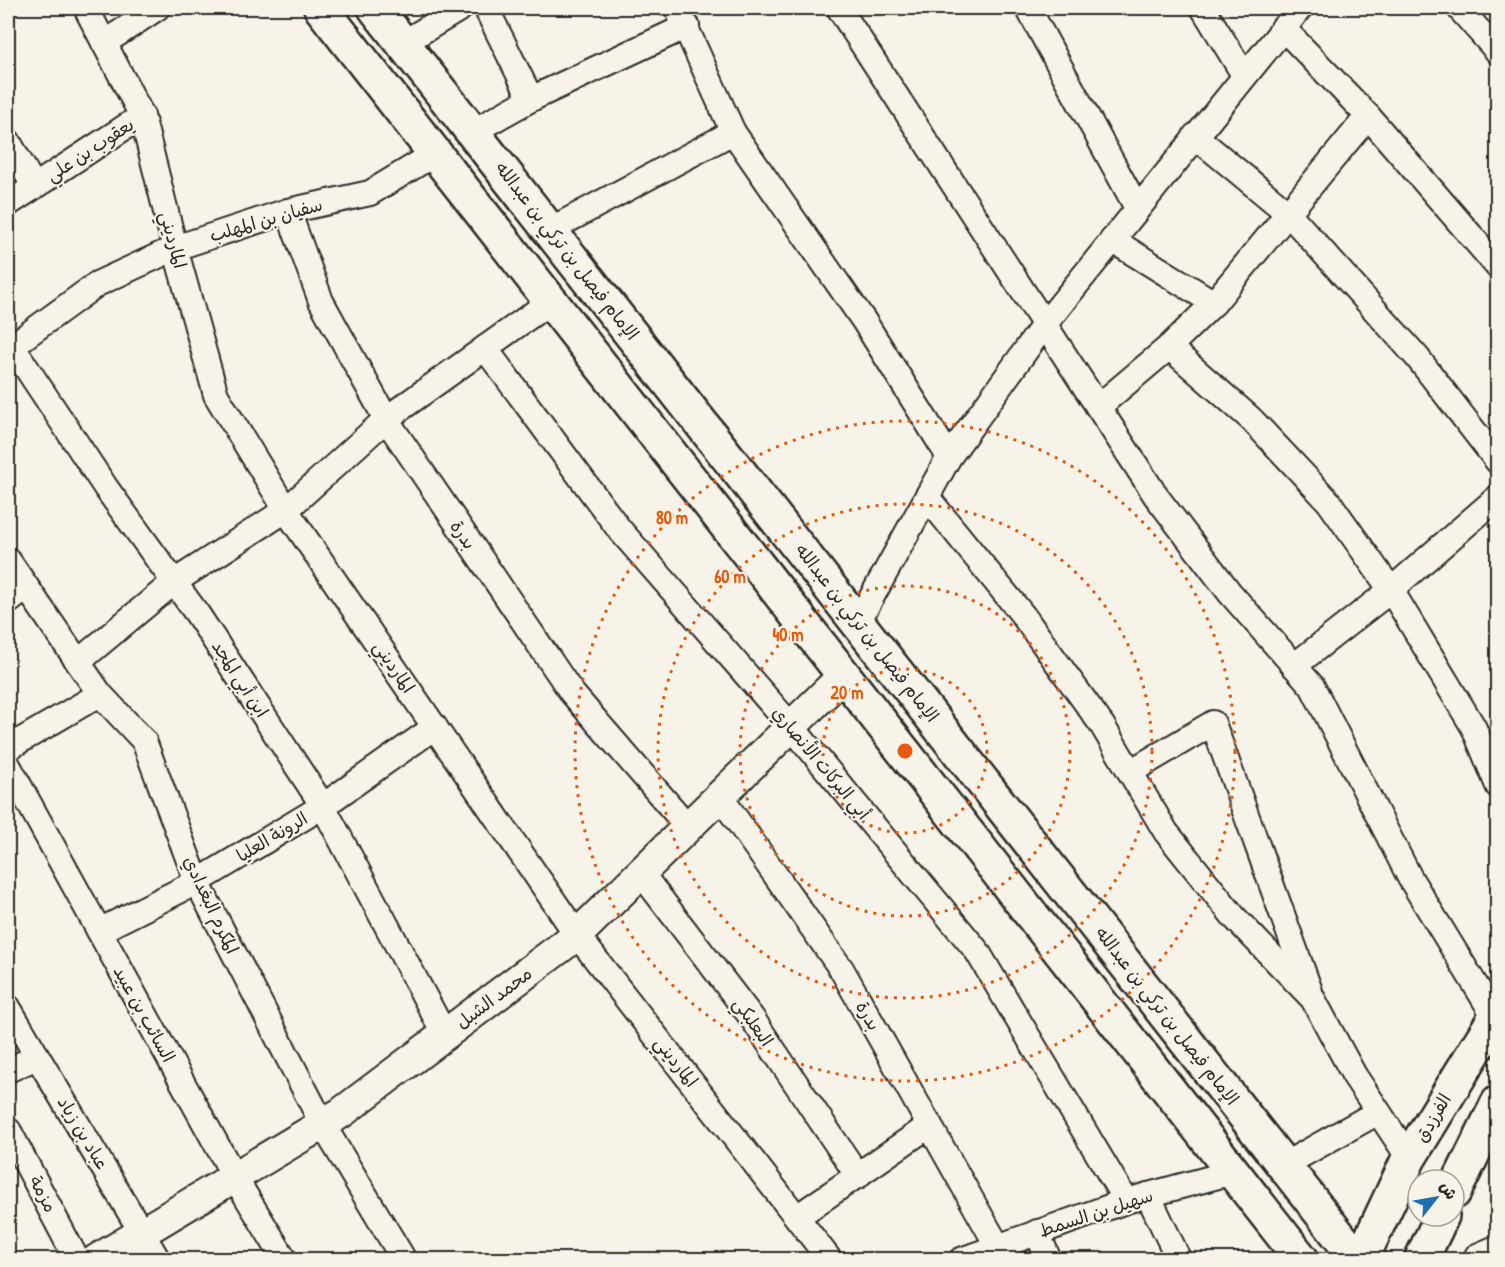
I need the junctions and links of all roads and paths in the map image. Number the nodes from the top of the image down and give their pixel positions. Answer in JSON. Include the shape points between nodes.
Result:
{"nodes":[{"id":1,"x":86,"y":8,"type":"edge"},
{"id":2,"x":157,"y":8,"type":"edge"},
{"id":3,"x":321,"y":8,"type":"edge"},
{"id":4,"x":375,"y":8,"type":"edge"},
{"id":5,"x":461,"y":8,"type":"edge"},
{"id":6,"x":486,"y":8,"type":"edge"},
{"id":7,"x":839,"y":8,"type":"edge"},
{"id":8,"x":1028,"y":8,"type":"edge"},
{"id":9,"x":1203,"y":8,"type":"edge"},
{"id":10,"x":1300,"y":8,"type":"edge"},
{"id":11,"x":1463,"y":9,"type":"edge"},
{"id":12,"x":682,"y":17,"type":"edge"},
{"id":13,"x":1283,"y":28,"type":"junction"},
{"id":14,"x":104,"y":43,"type":"junction"},
{"id":15,"x":403,"y":43,"type":"junction"},
{"id":16,"x":1497,"y":52,"type":"edge"},
{"id":17,"x":1244,"y":75,"type":"junction"},
{"id":18,"x":531,"y":99,"type":"junction"},
{"id":19,"x":142,"y":116,"type":"junction"},
{"id":20,"x":1368,"y":116,"type":"junction"},
{"id":21,"x":472,"y":132,"type":"junction"},
{"id":22,"x":733,"y":132,"type":"junction"},
{"id":23,"x":1195,"y":136,"type":"junction"},
{"id":24,"x":8,"y":141,"type":"edge"},
{"id":25,"x":436,"y":153,"type":"junction"},
{"id":26,"x":34,"y":186,"type":"junction"},
{"id":27,"x":8,"y":204,"type":"edge"},
{"id":28,"x":1137,"y":208,"type":"junction"},
{"id":29,"x":288,"y":211,"type":"junction"},
{"id":30,"x":1288,"y":213,"type":"junction"},
{"id":31,"x":550,"y":230,"type":"junction"},
{"id":32,"x":1112,"y":240,"type":"junction"},
{"id":33,"x":175,"y":248,"type":"junction"},
{"id":34,"x":1497,"y":267,"type":"edge"},
{"id":35,"x":551,"y":301,"type":"junction"},
{"id":36,"x":1214,"y":303,"type":"junction"},
{"id":37,"x":1044,"y":325,"type":"junction"},
{"id":38,"x":9,"y":345,"type":"edge"},
{"id":39,"x":1169,"y":347,"type":"junction"},
{"id":40,"x":485,"y":348,"type":"junction"},
{"id":41,"x":1098,"y":407,"type":"junction"},
{"id":42,"x":386,"y":418,"type":"junction"},
{"id":43,"x":949,"y":457,"type":"junction"},
{"id":44,"x":1497,"y":462,"type":"edge"},
{"id":45,"x":927,"y":497,"type":"junction"},
{"id":46,"x":1497,"y":497,"type":"edge"},
{"id":47,"x":286,"y":510,"type":"junction"},
{"id":48,"x":8,"y":560,"type":"edge"},
{"id":49,"x":174,"y":582,"type":"junction"},
{"id":50,"x":1391,"y":590,"type":"junction"},
{"id":51,"x":17,"y":595,"type":"edge"},
{"id":52,"x":858,"y":622,"type":"junction"},
{"id":53,"x":78,"y":662,"type":"junction"},
{"id":54,"x":1294,"y":666,"type":"junction"},
{"id":55,"x":844,"y":675,"type":"junction"},
{"id":56,"x":100,"y":694,"type":"junction"},
{"id":57,"x":791,"y":726,"type":"junction"},
{"id":58,"x":435,"y":728,"type":"junction"},
{"id":59,"x":8,"y":748,"type":"edge"},
{"id":60,"x":8,"y":765,"type":"edge"},
{"id":61,"x":1131,"y":772,"type":"junction"},
{"id":62,"x":1497,"y":786,"type":"edge"},
{"id":63,"x":720,"y":796,"type":"junction"},
{"id":64,"x":323,"y":806,"type":"junction"},
{"id":65,"x":688,"y":827,"type":"junction"},
{"id":66,"x":641,"y":873,"type":"junction"},
{"id":67,"x":197,"y":882,"type":"junction"},
{"id":68,"x":99,"y":931,"type":"junction"},
{"id":69,"x":577,"y":935,"type":"junction"},
{"id":70,"x":1312,"y":999,"type":"junction"},
{"id":71,"x":8,"y":1007,"type":"edge"},
{"id":72,"x":1496,"y":1015,"type":"edge"},
{"id":73,"x":445,"y":1035,"type":"junction"},
{"id":74,"x":37,"y":1057,"type":"junction"},
{"id":75,"x":8,"y":1070,"type":"edge"},
{"id":76,"x":1497,"y":1103,"type":"edge"},
{"id":77,"x":1378,"y":1112,"type":"junction"},
{"id":78,"x":323,"y":1125,"type":"junction"},
{"id":79,"x":930,"y":1125,"type":"junction"},
{"id":80,"x":8,"y":1131,"type":"edge"},
{"id":81,"x":1409,"y":1158,"type":"junction"},
{"id":82,"x":1284,"y":1165,"type":"junction"},
{"id":83,"x":1466,"y":1168,"type":"edge"},
{"id":84,"x":1233,"y":1172,"type":"junction"},
{"id":85,"x":858,"y":1176,"type":"junction"},
{"id":86,"x":235,"y":1178,"type":"junction"},
{"id":87,"x":1137,"y":1198,"type":"junction"},
{"id":88,"x":797,"y":1217,"type":"junction"},
{"id":89,"x":1436,"y":1228,"type":"edge"},
{"id":90,"x":1037,"y":1232,"type":"junction"},
{"id":91,"x":143,"y":1233,"type":"junction"},
{"id":92,"x":998,"y":1246,"type":"junction"},
{"id":93,"x":1497,"y":1247,"type":"edge"},
{"id":94,"x":77,"y":1260,"type":"edge"},
{"id":95,"x":96,"y":1260,"type":"edge"},
{"id":96,"x":158,"y":1260,"type":"edge"},
{"id":97,"x":285,"y":1260,"type":"edge"},
{"id":98,"x":404,"y":1260,"type":"edge"},
{"id":99,"x":830,"y":1260,"type":"edge"},
{"id":100,"x":961,"y":1260,"type":"edge"},
{"id":101,"x":1049,"y":1260,"type":"edge"},
{"id":102,"x":1179,"y":1260,"type":"edge"},
{"id":103,"x":1302,"y":1260,"type":"edge"},
{"id":104,"x":1359,"y":1260,"type":"edge"},
{"id":105,"x":1421,"y":1260,"type":"edge"},
{"id":106,"x":1479,"y":1260,"type":"edge"}],
"edges":[{"from":1,"to":14,"type":"street","name":"المارديني"},
{"from":2,"to":14,"type":"street"},
{"from":3,"to":25,"type":"main road"},
{"from":4,"to":15,"type":"main road","name":"الإمام فيصل بن تركي بن عبدالله"},
{"from":5,"to":15,"type":"street"},
{"from":6,"to":18,"type":"street"},
{"from":7,"to":37,"type":"street"},
{"from":8,"to":28,"type":"street"},
{"from":9,"to":17,"type":"street"},
{"from":10,"to":13,"type":"street"},
{"from":11,"to":16,"type":"street"},
{"from":12,"to":18,"type":"street"},
{"from":12,"to":22,"type":"street"},
{"from":13,"to":17,"type":"street"},
{"from":13,"to":20,"type":"street"},
{"from":14,"to":19,"type":"street","name":"المارديني"},
{"from":15,"to":21,"type":"main road","name":"الإمام فيصل بن تركي بن عبدالله"},
{"from":17,"to":23,"type":"street"},
{"from":18,"to":21,"type":"street"},
{"from":19,"to":26,"type":"street","name":"يعقوب بن علي"},
{"from":19,"to":33,"type":"street","name":"المارديني"},
{"from":20,"to":30,"type":"street"},
{"from":20,"to":34,"type":"street"},
{"from":21,"to":31,"type":"main road","name":"الإمام فيصل بن تركي بن عبدالله"},
{"from":22,"to":31,"type":"street"},
{"from":22,"to":43,"type":"street","via":[[864,321]]},
{"from":23,"to":28,"type":"street"},
{"from":23,"to":30,"type":"street"},
{"from":24,"to":26,"type":"street"},
{"from":25,"to":29,"type":"street","name":"سفيان بن المهلب","via":[[370,193]]},
{"from":25,"to":35,"type":"main road"},
{"from":26,"to":27,"type":"street","name":"يعقوب بن علي"},
{"from":28,"to":32,"type":"street"},
{"from":29,"to":33,"type":"street","name":"سفيان بن المهلب"},
{"from":29,"to":42,"type":"street","name":"بدرة","via":[[321,301]]},
{"from":30,"to":36,"type":"street"},
{"from":30,"to":44,"type":"street","via":[[1417,357]]},
{"from":31,"to":52,"type":"main road","name":"الإمام فيصل بن تركي بن عبدالله"},
{"from":32,"to":36,"type":"street"},
{"from":32,"to":37,"type":"street"},
{"from":33,"to":38,"type":"street","name":"سفيان بن المهلب","via":[[98,284]]},
{"from":33,"to":47,"type":"street","name":"المارديني","via":[[216,395]]},
{"from":35,"to":40,"type":"street"},
{"from":35,"to":55,"type":"main road"},
{"from":36,"to":39,"type":"street"},
{"from":37,"to":41,"type":"street"},
{"from":37,"to":43,"type":"street"},
{"from":38,"to":49,"type":"street","name":"ابن أبي المجد"},
{"from":39,"to":41,"type":"street"},
{"from":39,"to":50,"type":"street","via":[[1251,419],[1329,502]]},
{"from":40,"to":42,"type":"street"},
{"from":40,"to":57,"type":"street","name":"أبي البركات الأنصاري","via":[[619,529]]},
{"from":41,"to":54,"type":"street","via":[[1156,496],[1230,593]]},
{"from":42,"to":47,"type":"street"},
{"from":42,"to":65,"type":"street","name":"بدرة","via":[[572,693]]},
{"from":43,"to":45,"type":"street"},
{"from":45,"to":52,"type":"street"},
{"from":45,"to":61,"type":"street","via":[[1022,614]]},
{"from":46,"to":50,"type":"street"},
{"from":47,"to":49,"type":"street"},
{"from":47,"to":58,"type":"street","name":"المارديني"},
{"from":48,"to":51,"type":"street","name":"المكرم البغدادي"},
{"from":49,"to":53,"type":"street"},
{"from":49,"to":64,"type":"street","name":"ابن أبي المجد"},
{"from":50,"to":54,"type":"street"},
{"from":50,"to":62,"type":"street","via":[[1474,728]]},
{"from":51,"to":53,"type":"street","name":"المكرم البغدادي"},
{"from":52,"to":82,"type":"main road","name":"الإمام فيصل بن تركي بن عبدالله"},
{"from":53,"to":56,"type":"street","name":"المكرم البغدادي"},
{"from":54,"to":72,"type":"street","via":[[1312,686],[1410,878]]},
{"from":55,"to":57,"type":"street","name":"محمد الشبل"},
{"from":55,"to":84,"type":"main road"},
{"from":56,"to":59,"type":"street"},
{"from":56,"to":67,"type":"street","name":"المكرم البغدادي","via":[[144,741]]},
{"from":57,"to":63,"type":"street","name":"محمد الشبل"},
{"from":57,"to":87,"type":"street","name":"أبي البركات الأنصاري","via":[[977,951]]},
{"from":58,"to":64,"type":"street","name":"الرونة العليا"},
{"from":58,"to":69,"type":"street","name":"المارديني"},
{"from":60,"to":68,"type":"street","name":"السائب بن عبيد"},
{"from":61,"to":70,"type":"street","via":[[1166,832],[1234,917]]},
{"from":61,"to":70,"type":"street","via":[[1213,723]]},
{"from":63,"to":65,"type":"street","name":"محمد الشبل"},
{"from":63,"to":79,"type":"street","name":"بدرة","via":[[842,970]]},
{"from":64,"to":67,"type":"street","name":"الرونة العليا"},
{"from":64,"to":73,"type":"street","name":"ابن أبي المجد"},
{"from":65,"to":66,"type":"street","name":"محمد الشبل"},
{"from":66,"to":69,"type":"street","name":"محمد الشبل"},
{"from":66,"to":85,"type":"street","name":"البعلبكي","via":[[752,1018]]},
{"from":67,"to":68,"type":"street","name":"الرونة العليا"},
{"from":67,"to":78,"type":"street","name":"المكرم البغدادي"},
{"from":68,"to":86,"type":"street","name":"السائب بن عبيد"},
{"from":69,"to":73,"type":"street","name":"محمد الشبل"},
{"from":69,"to":88,"type":"street","name":"المارديني"},
{"from":70,"to":77,"type":"street"},
{"from":71,"to":74,"type":"street","name":"عباد بن زياد"},
{"from":72,"to":81,"type":"main road","name":"الفرزدق"},
{"from":73,"to":78,"type":"street","name":"محمد الشبل"},
{"from":74,"to":75,"type":"street"},
{"from":74,"to":91,"type":"street","name":"عباد بن زياد"},
{"from":76,"to":83,"type":"main road"},
{"from":77,"to":81,"type":"street"},
{"from":77,"to":82,"type":"street"},
{"from":78,"to":86,"type":"street","name":"محمد الشبل"},
{"from":78,"to":98,"type":"street","name":"المكرم البغدادي"},
{"from":79,"to":85,"type":"street"},
{"from":79,"to":92,"type":"street","name":"بدرة"},
{"from":80,"to":94,"type":"street","name":"مزمة"},
{"from":81,"to":104,"type":"main road","name":"الفرزدق"},
{"from":82,"to":104,"type":"main road","name":"الإمام فيصل بن تركي بن عبدالله"},
{"from":84,"to":87,"type":"street","name":"سهيل بن السمط"},
{"from":84,"to":103,"type":"main road"},
{"from":85,"to":88,"type":"street"},
{"from":86,"to":91,"type":"street","name":"محمد الشبل"},
{"from":86,"to":97,"type":"street","name":"السائب بن عبيد"},
{"from":87,"to":90,"type":"street","name":"سهيل بن السمط"},
{"from":87,"to":102,"type":"street","name":"أبي البركات الأنصاري"},
{"from":88,"to":99,"type":"street","name":"المارديني"},
{"from":89,"to":105,"type":"main road"},
{"from":90,"to":92,"type":"street","name":"سهيل بن السمط"},
{"from":90,"to":101,"type":"street"},
{"from":91,"to":95,"type":"street","name":"محمد الشبل"},
{"from":91,"to":96,"type":"street","name":"عباد بن زياد"},
{"from":92,"to":100,"type":"street","name":"سهيل بن السمط"},
{"from":93,"to":106,"type":"street","via":[[1477,1256]]}]}
